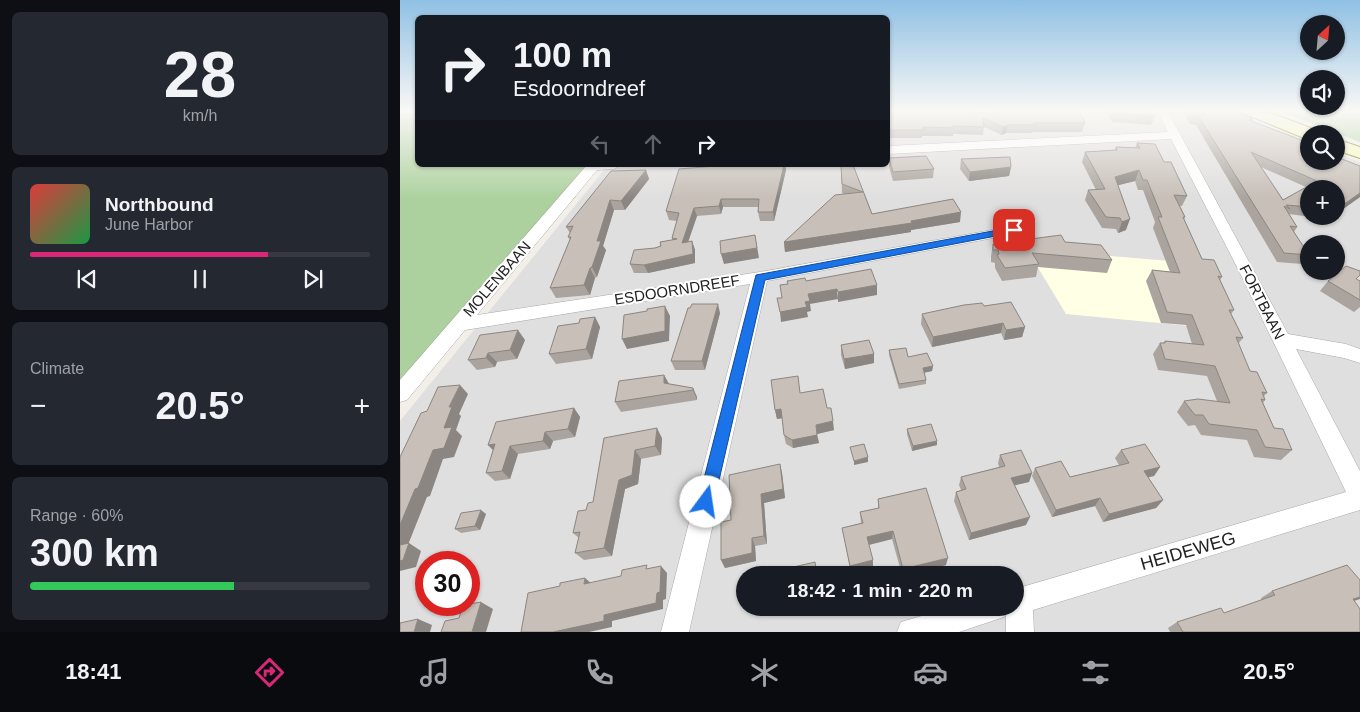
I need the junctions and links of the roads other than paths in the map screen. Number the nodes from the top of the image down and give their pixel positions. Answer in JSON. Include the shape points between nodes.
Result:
{"nodes":[{"id":1,"x":1089,"y":139,"type":"edge"},
{"id":2,"x":1177,"y":139,"type":"edge"},
{"id":3,"x":1345,"y":147,"type":"edge"},
{"id":4,"x":890,"y":150,"type":"edge"},
{"id":5,"x":1360,"y":153,"type":"edge"},
{"id":6,"x":593,"y":167,"type":"edge"},
{"id":7,"x":1014,"y":230,"type":"dead end"},
{"id":8,"x":760,"y":277,"type":"junction"},
{"id":9,"x":458,"y":324,"type":"junction"},
{"id":10,"x":1282,"y":340,"type":"junction"},
{"id":11,"x":1360,"y":356,"type":"edge"},
{"id":12,"x":400,"y":394,"type":"edge"},
{"id":13,"x":1360,"y":495,"type":"edge"},
{"id":14,"x":1360,"y":500,"type":"edge"},
{"id":15,"x":1024,"y":599,"type":"edge"},
{"id":16,"x":965,"y":616,"type":"edge"},
{"id":17,"x":1014,"y":616,"type":"edge"},
{"id":18,"x":675,"y":632,"type":"edge"},
{"id":19,"x":911,"y":632,"type":"edge"},
{"id":20,"x":1020,"y":632,"type":"edge"}],
"edges":[{"from":1,"to":4,"type":"street"},
{"from":2,"to":10,"type":"street","name":"FORTBAAN"},
{"from":3,"to":5,"type":"main road"},
{"from":6,"to":9,"type":"street","name":"MOLENBAAN"},
{"from":7,"to":8,"type":"street","name":"ESDOORNDREEF"},
{"from":8,"to":9,"type":"street","name":"ESDOORNDREEF"},
{"from":8,"to":18,"type":"street"},
{"from":9,"to":12,"type":"street","name":"MOLENBAAN"},
{"from":10,"to":11,"type":"street"},
{"from":10,"to":13,"type":"street","name":"FORTBAAN"},
{"from":14,"to":15,"type":"street","name":"HEIDEWEG"},
{"from":16,"to":19,"type":"street","name":"HEIDEWEG"},
{"from":17,"to":20,"type":"street"}]}
